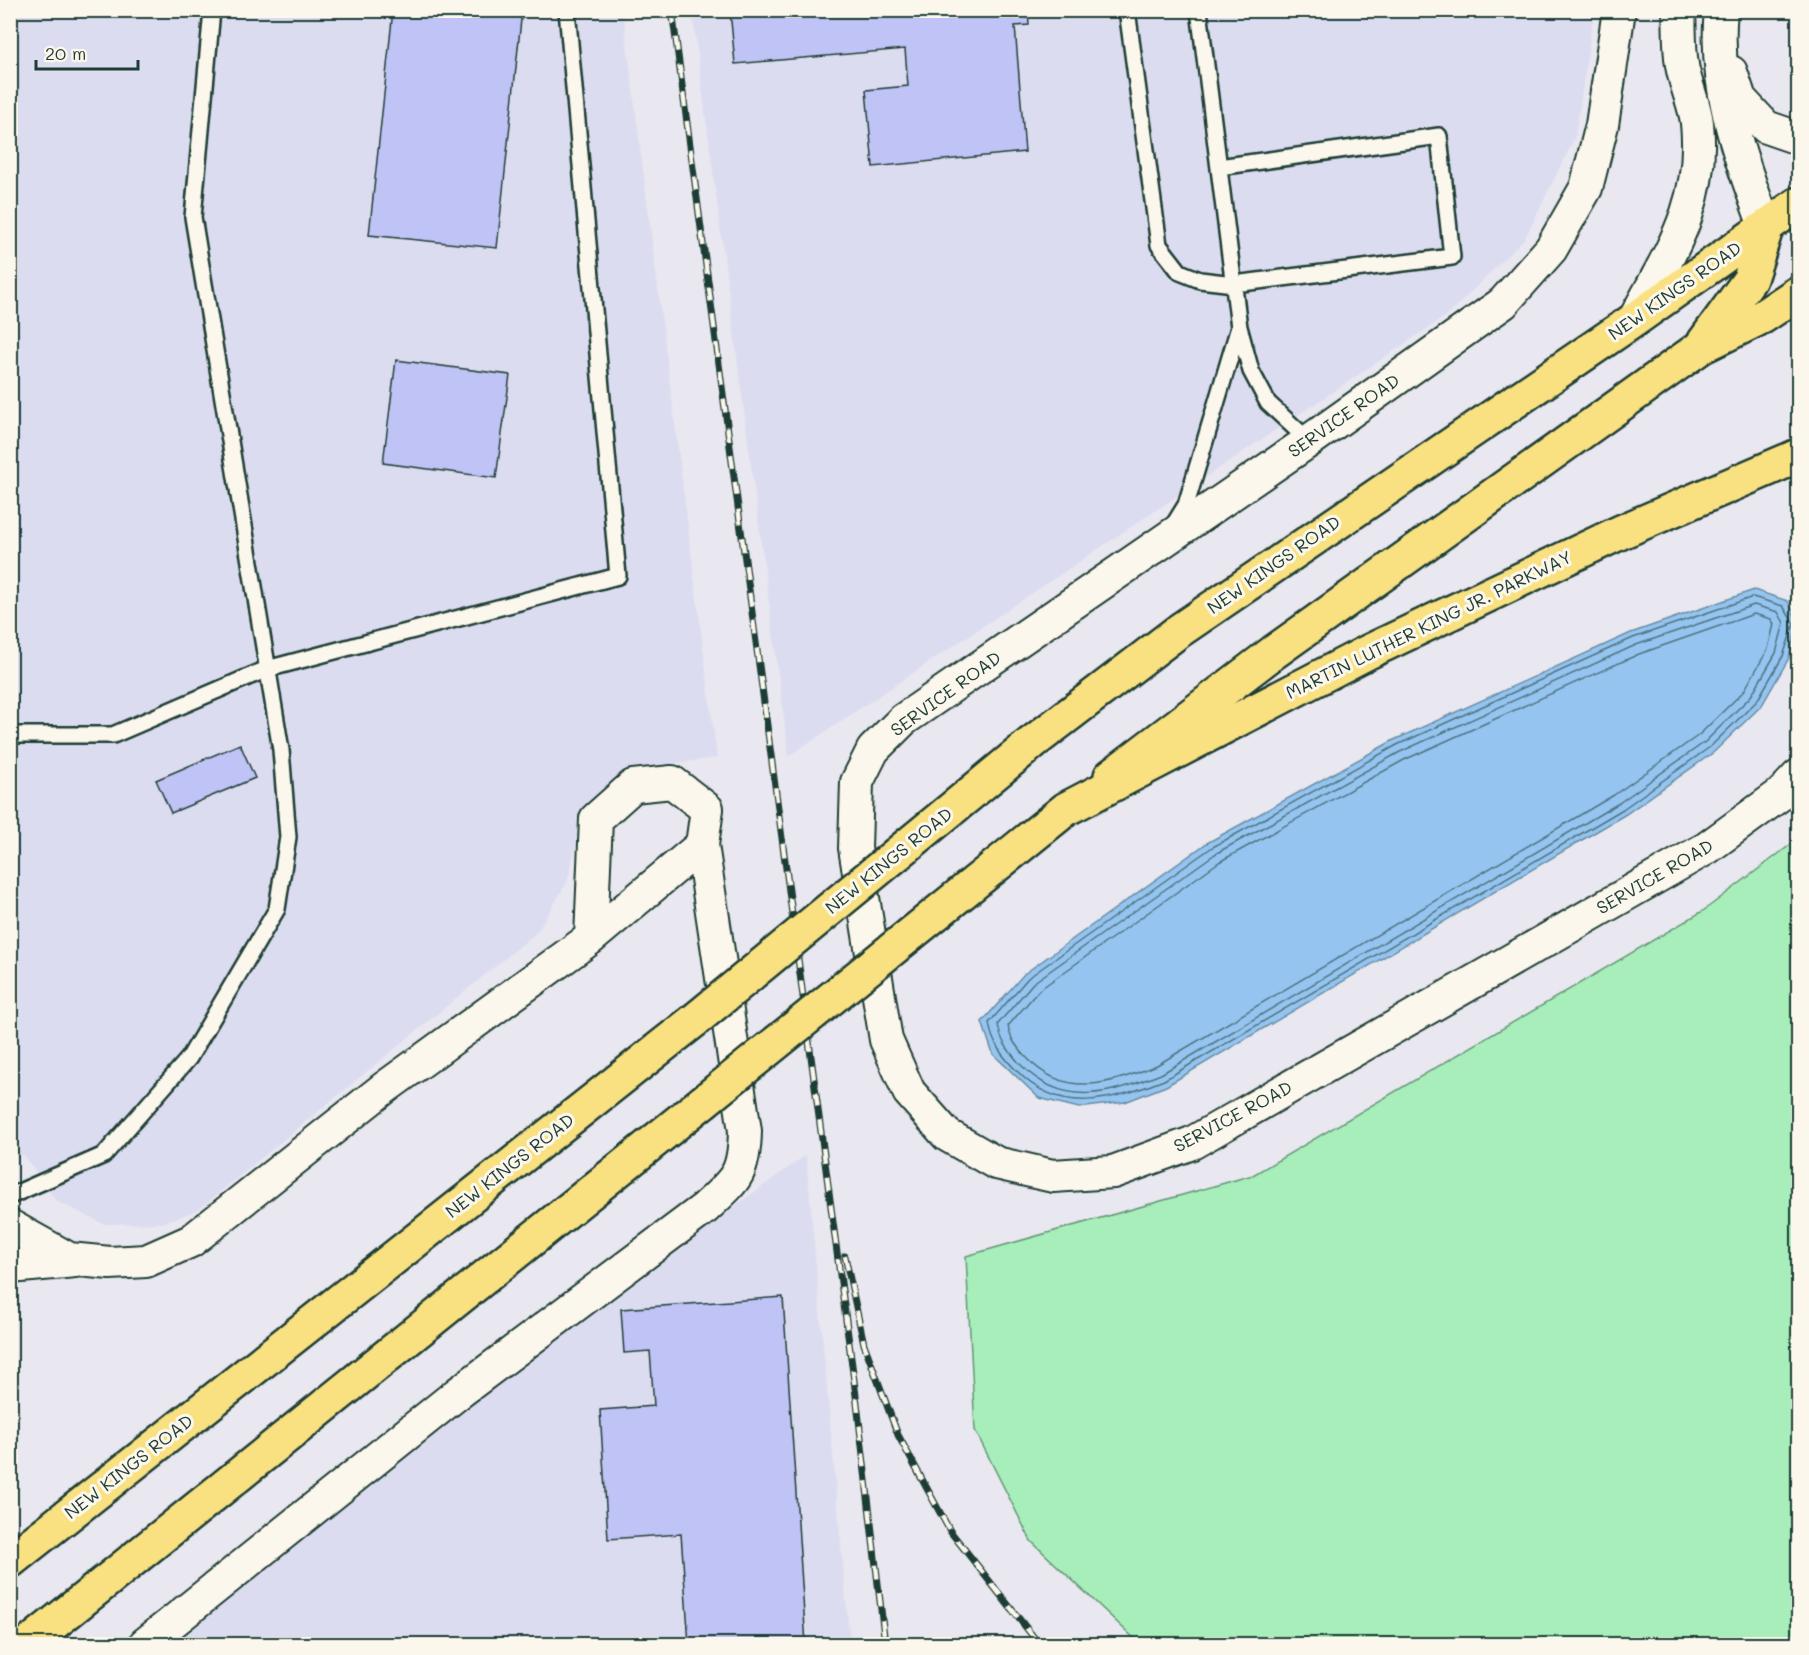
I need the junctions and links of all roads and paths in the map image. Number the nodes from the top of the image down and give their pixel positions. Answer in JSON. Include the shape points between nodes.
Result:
{"nodes":[{"id":1,"x":212,"y":10,"type":"edge"},
{"id":2,"x":567,"y":10,"type":"edge"},
{"id":3,"x":1127,"y":10,"type":"edge"},
{"id":4,"x":1199,"y":10,"type":"edge"},
{"id":5,"x":1619,"y":10,"type":"edge"},
{"id":6,"x":1679,"y":10,"type":"edge"},
{"id":7,"x":1720,"y":24,"type":"edge"},
{"id":8,"x":1798,"y":138,"type":"edge"},
{"id":9,"x":1219,"y":167,"type":"junction"},
{"id":10,"x":1798,"y":204,"type":"edge"},
{"id":11,"x":1766,"y":229,"type":"junction"},
{"id":12,"x":1234,"y":284,"type":"junction"},
{"id":13,"x":1798,"y":293,"type":"edge"},
{"id":14,"x":1634,"y":320,"type":"junction"},
{"id":15,"x":1239,"y":327,"type":"junction"},
{"id":16,"x":1701,"y":346,"type":"junction"},
{"id":17,"x":1309,"y":441,"type":"junction"},
{"id":18,"x":1798,"y":456,"type":"edge"},
{"id":19,"x":1165,"y":540,"type":"junction"},
{"id":20,"x":267,"y":669,"type":"junction"},
{"id":21,"x":10,"y":735,"type":"edge"},
{"id":22,"x":1798,"y":776,"type":"edge"},
{"id":23,"x":1066,"y":809,"type":"junction"},
{"id":24,"x":702,"y":845,"type":"junction"},
{"id":25,"x":591,"y":939,"type":"junction"},
{"id":26,"x":10,"y":1196,"type":"edge"},
{"id":27,"x":10,"y":1226,"type":"edge"},
{"id":28,"x":79,"y":1260,"type":"junction"},
{"id":29,"x":10,"y":1268,"type":"edge"},
{"id":30,"x":10,"y":1561,"type":"edge"},
{"id":31,"x":28,"y":1644,"type":"edge"},
{"id":32,"x":145,"y":1644,"type":"edge"}],
"edges":[{"from":1,"to":20,"type":"lane","via":[[193,217]]},
{"from":2,"to":20,"type":"lane","via":[[618,576]]},
{"from":3,"to":12,"type":"lane","via":[[1159,245],[1180,272],[1200,280]]},
{"from":4,"to":9,"type":"lane"},
{"from":5,"to":17,"type":"street","name":"SERVICE ROAD","via":[[1602,125],[1586,188],[1551,249],[1503,303]]},
{"from":6,"to":14,"type":"street","via":[[1682,64],[1696,122],[1698,165],[1692,202],[1680,233]]},
{"from":7,"to":8,"type":"street","via":[[1740,99],[1766,128]]},
{"from":7,"to":11,"type":"street","via":[[1721,83],[1733,136]]},
{"from":9,"to":12,"type":"lane"},
{"from":9,"to":12,"type":"lane","via":[[1439,136],[1452,257]]},
{"from":10,"to":11,"type":"main road","name":"NEW KINGS ROAD"},
{"from":11,"to":14,"type":"main road","name":"NEW KINGS ROAD"},
{"from":11,"to":16,"type":"main road","via":[[1750,279]]},
{"from":12,"to":15,"type":"lane"},
{"from":13,"to":16,"type":"main road","via":[[1762,317]]},
{"from":14,"to":30,"type":"main road","name":"NEW KINGS ROAD","bridge":true,"via":[[1180,630],[1033,742],[695,1020]]},
{"from":15,"to":17,"type":"lane","via":[[1251,371],[1268,403]]},
{"from":15,"to":19,"type":"lane","via":[[1186,505]]},
{"from":16,"to":23,"type":"main road","via":[[1274,652]]},
{"from":17,"to":19,"type":"street","name":"SERVICE ROAD"},
{"from":18,"to":23,"type":"main road","name":"MARTIN LUTHER KING JR. PARKWAY","via":[[1621,532],[1379,647]]},
{"from":19,"to":22,"type":"street","name":"SERVICE ROAD","via":[[903,720],[873,750],[857,782],[855,849],[886,1040],[909,1092],[947,1135],[996,1163],[1053,1176],[1113,1172],[1192,1143],[1707,848],[1781,794]]},
{"from":20,"to":21,"type":"lane","via":[[113,735]]},
{"from":20,"to":26,"type":"lane","via":[[281,750],[288,837],[277,909],[189,1058],[104,1155]]},
{"from":23,"to":31,"type":"main road","bridge":true},
{"from":24,"to":25,"type":"street"},
{"from":24,"to":25,"type":"street","via":[[707,809],[672,782],[633,786],[596,819]]},
{"from":24,"to":32,"type":"street","via":[[745,1131],[744,1159],[732,1183],[705,1208],[457,1394]]},
{"from":25,"to":28,"type":"street","via":[[383,1089],[191,1240],[146,1261]]},
{"from":27,"to":28,"type":"street","via":[[44,1247]]},
{"from":28,"to":29,"type":"street"}]}
